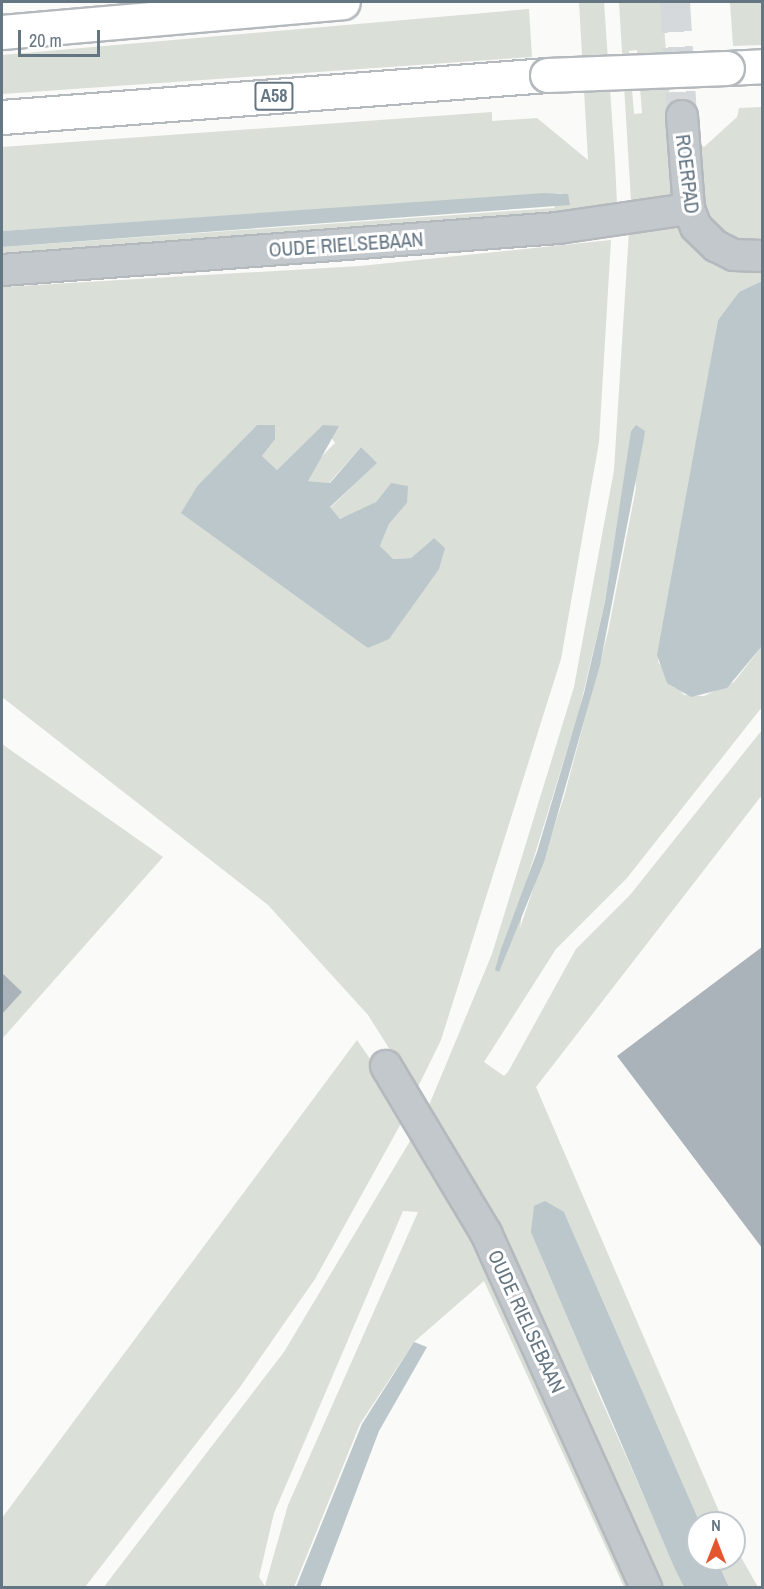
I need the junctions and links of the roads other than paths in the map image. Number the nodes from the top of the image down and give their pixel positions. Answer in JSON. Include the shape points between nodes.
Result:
{"nodes":[{"id":1,"x":344,"y":2,"type":"edge"},
{"id":2,"x":2,"y":32,"type":"edge"},
{"id":3,"x":762,"y":66,"type":"edge"},
{"id":4,"x":682,"y":116,"type":"tunnel mouth"},
{"id":5,"x":2,"y":117,"type":"edge"},
{"id":6,"x":690,"y":209,"type":"junction"},
{"id":7,"x":762,"y":256,"type":"edge"},
{"id":8,"x":2,"y":270,"type":"edge"},
{"id":9,"x":386,"y":1066,"type":"dead end"},
{"id":10,"x":646,"y":1587,"type":"edge"}],
"edges":[{"from":1,"to":2,"type":"highway"},
{"from":3,"to":5,"type":"highway","number":"A58","bridge":true,"via":[[547,75]]},
{"from":4,"to":6,"type":"street","name":"ROERPAD"},
{"from":6,"to":7,"type":"street","name":"ROERPAD","via":[[696,227],[716,246],[734,255]]},
{"from":6,"to":8,"type":"street","name":"OUDE RIELSEBAAN","via":[[558,228]]},
{"from":9,"to":10,"type":"street","name":"OUDE RIELSEBAAN","via":[[496,1253]]}]}
